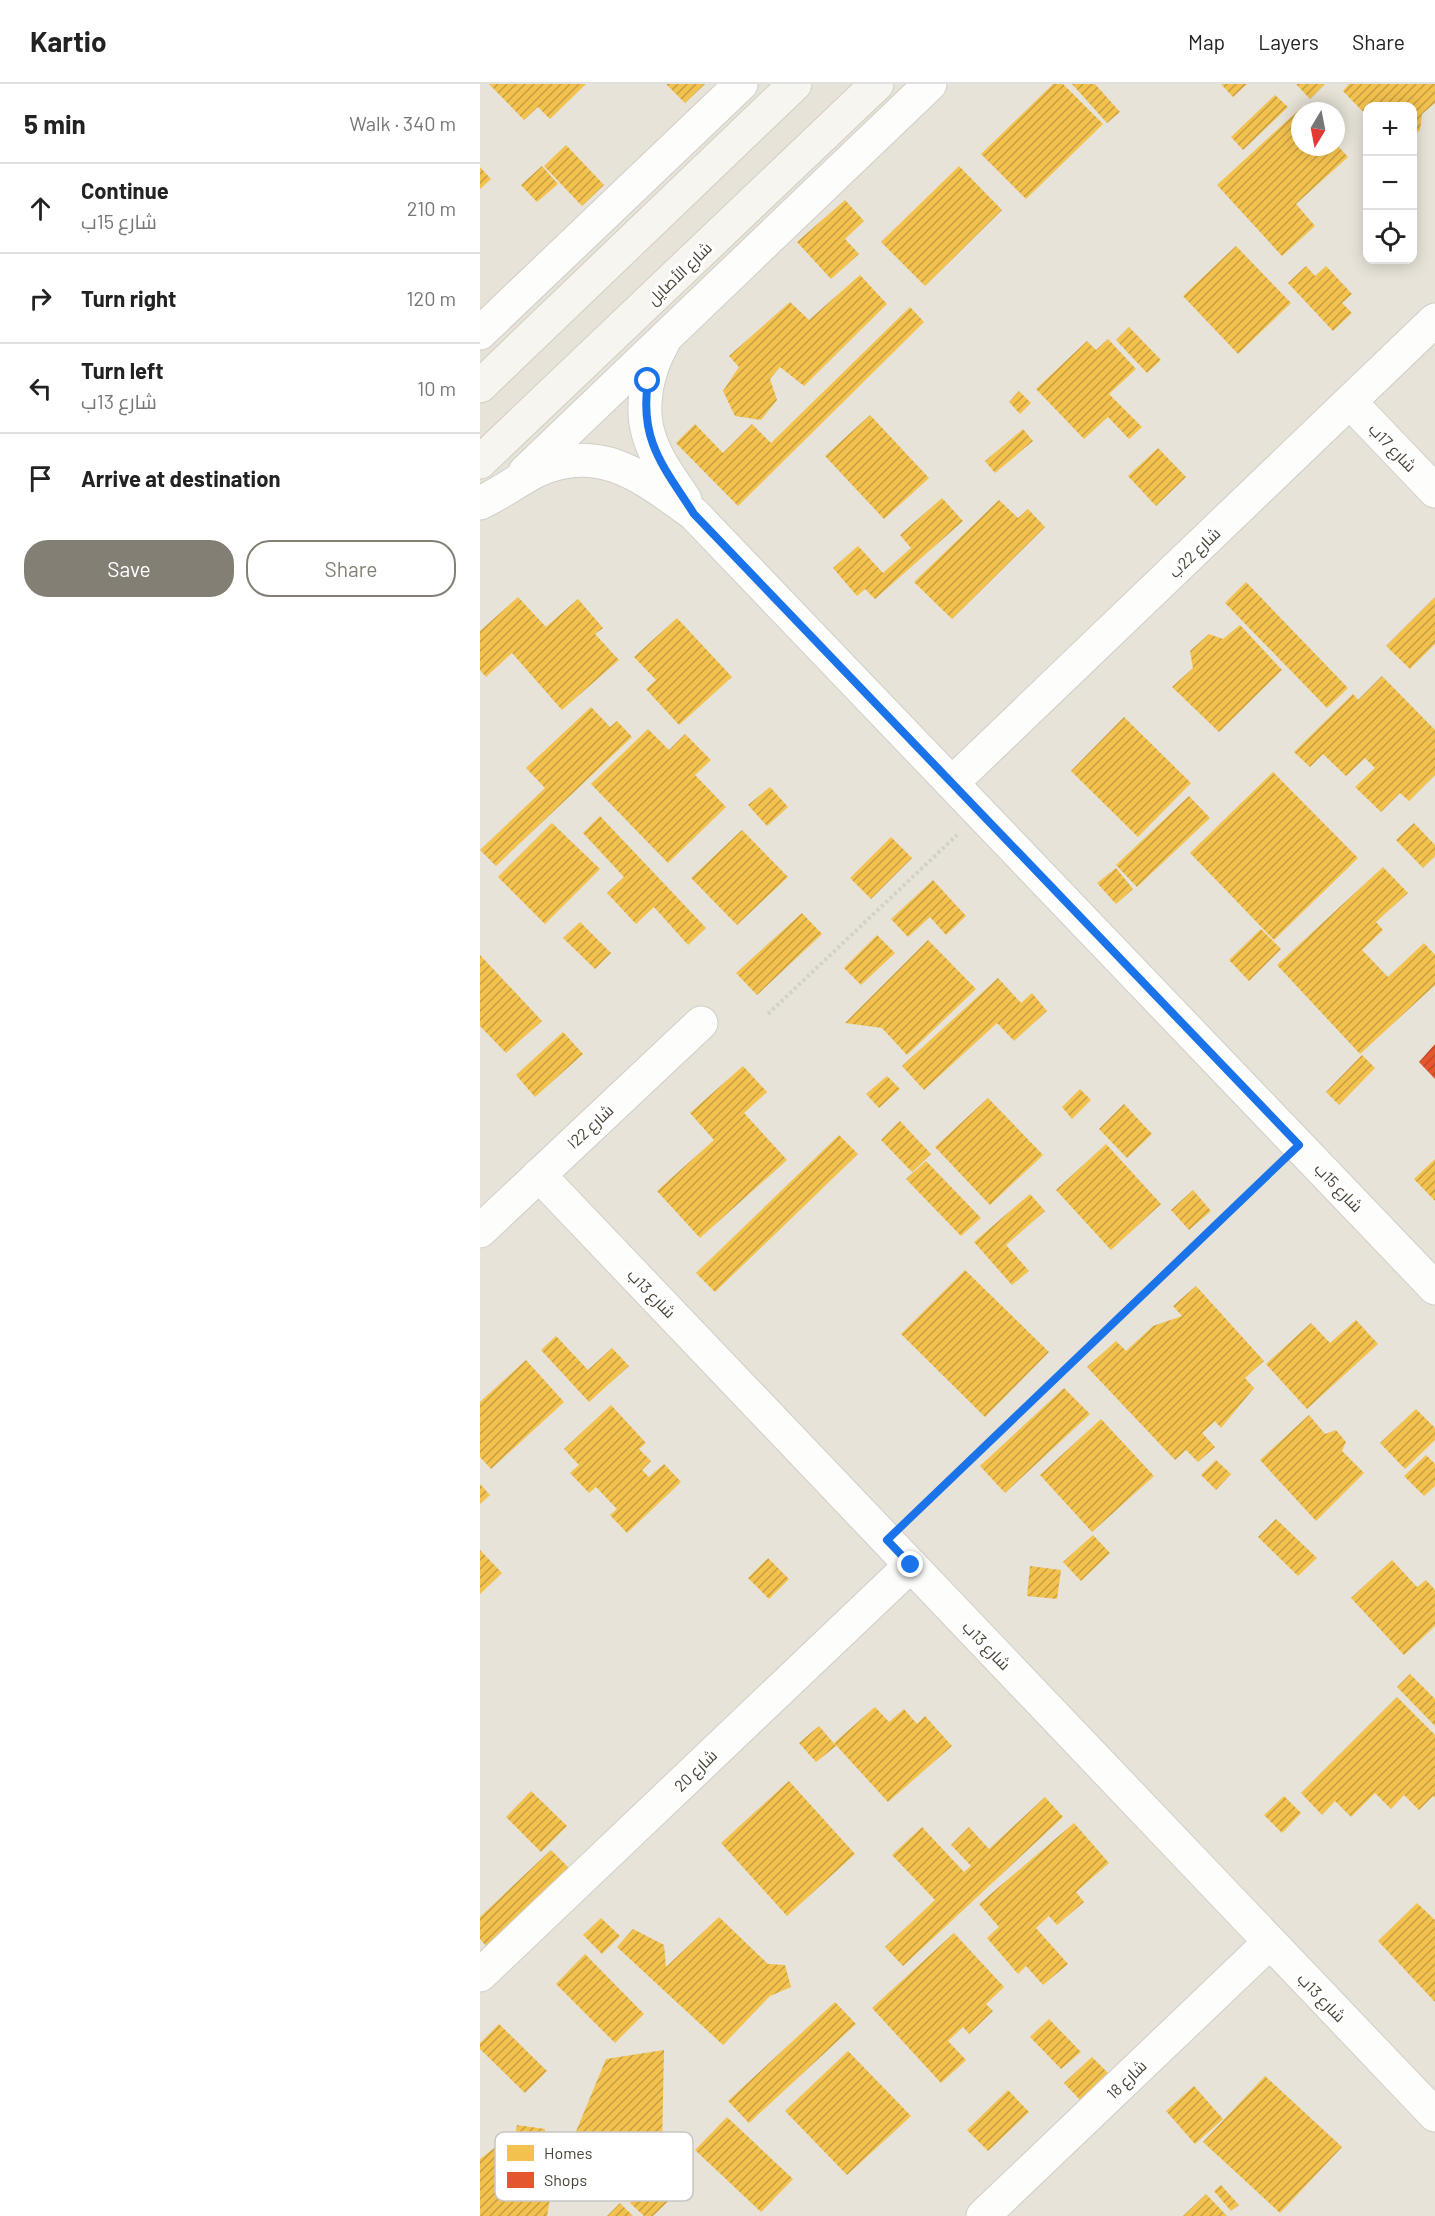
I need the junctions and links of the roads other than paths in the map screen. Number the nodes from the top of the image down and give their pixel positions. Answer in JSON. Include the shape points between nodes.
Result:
{"nodes":[{"id":1,"x":741,"y":84,"type":"edge"},
{"id":2,"x":795,"y":84,"type":"edge"},
{"id":3,"x":877,"y":84,"type":"edge"},
{"id":4,"x":930,"y":84,"type":"edge"},
{"id":5,"x":1435,"y":321,"type":"edge"},
{"id":6,"x":672,"y":330,"type":"junction"},
{"id":7,"x":480,"y":333,"type":"edge"},
{"id":8,"x":480,"y":386,"type":"edge"},
{"id":9,"x":1351,"y":403,"type":"junction"},
{"id":10,"x":480,"y":462,"type":"edge"},
{"id":11,"x":1435,"y":491,"type":"edge"},
{"id":12,"x":492,"y":497,"type":"edge"},
{"id":13,"x":480,"y":514,"type":"edge"},
{"id":14,"x":694,"y":514,"type":"junction"},
{"id":15,"x":952,"y":783,"type":"junction"},
{"id":16,"x":700,"y":1023,"type":"dead end"},
{"id":17,"x":538,"y":1174,"type":"junction"},
{"id":18,"x":480,"y":1231,"type":"edge"},
{"id":19,"x":1435,"y":1288,"type":"edge"},
{"id":20,"x":911,"y":1565,"type":"junction"},
{"id":21,"x":1270,"y":1942,"type":"junction"},
{"id":22,"x":480,"y":1975,"type":"edge"},
{"id":23,"x":1435,"y":2115,"type":"edge"},
{"id":24,"x":983,"y":2216,"type":"edge"}],
"edges":[{"from":1,"to":7,"type":"street"},
{"from":2,"to":8,"type":"street"},
{"from":3,"to":10,"type":"street","name":"شارع الأصايل"},
{"from":4,"to":6,"type":"street"},
{"from":5,"to":9,"type":"street","name":"شارع 22ب"},
{"from":6,"to":12,"type":"street"},
{"from":6,"to":14,"type":"street","name":"شارع 15ب","via":[[653,363],[645,400],[646,420],[658,457]]},
{"from":9,"to":11,"type":"street","name":"شارع 17ب"},
{"from":9,"to":15,"type":"street","name":"شارع 22ب"},
{"from":12,"to":13,"type":"street"},
{"from":12,"to":14,"type":"street","name":"شارع 15ب","via":[[538,470],[557,464],[597,461],[637,473]]},
{"from":14,"to":15,"type":"street","name":"شارع 15ب"},
{"from":15,"to":19,"type":"street","name":"شارع 15ب"},
{"from":16,"to":17,"type":"street","name":"شارع 22ا"},
{"from":17,"to":18,"type":"street","name":"شارع 22ا"},
{"from":17,"to":20,"type":"street","name":"شارع 13ب"},
{"from":20,"to":21,"type":"street","name":"شارع 13ب"},
{"from":20,"to":22,"type":"street","name":"شارع 20"},
{"from":21,"to":23,"type":"street","name":"شارع 13ب"},
{"from":21,"to":24,"type":"street","name":"شارع 18"}]}
